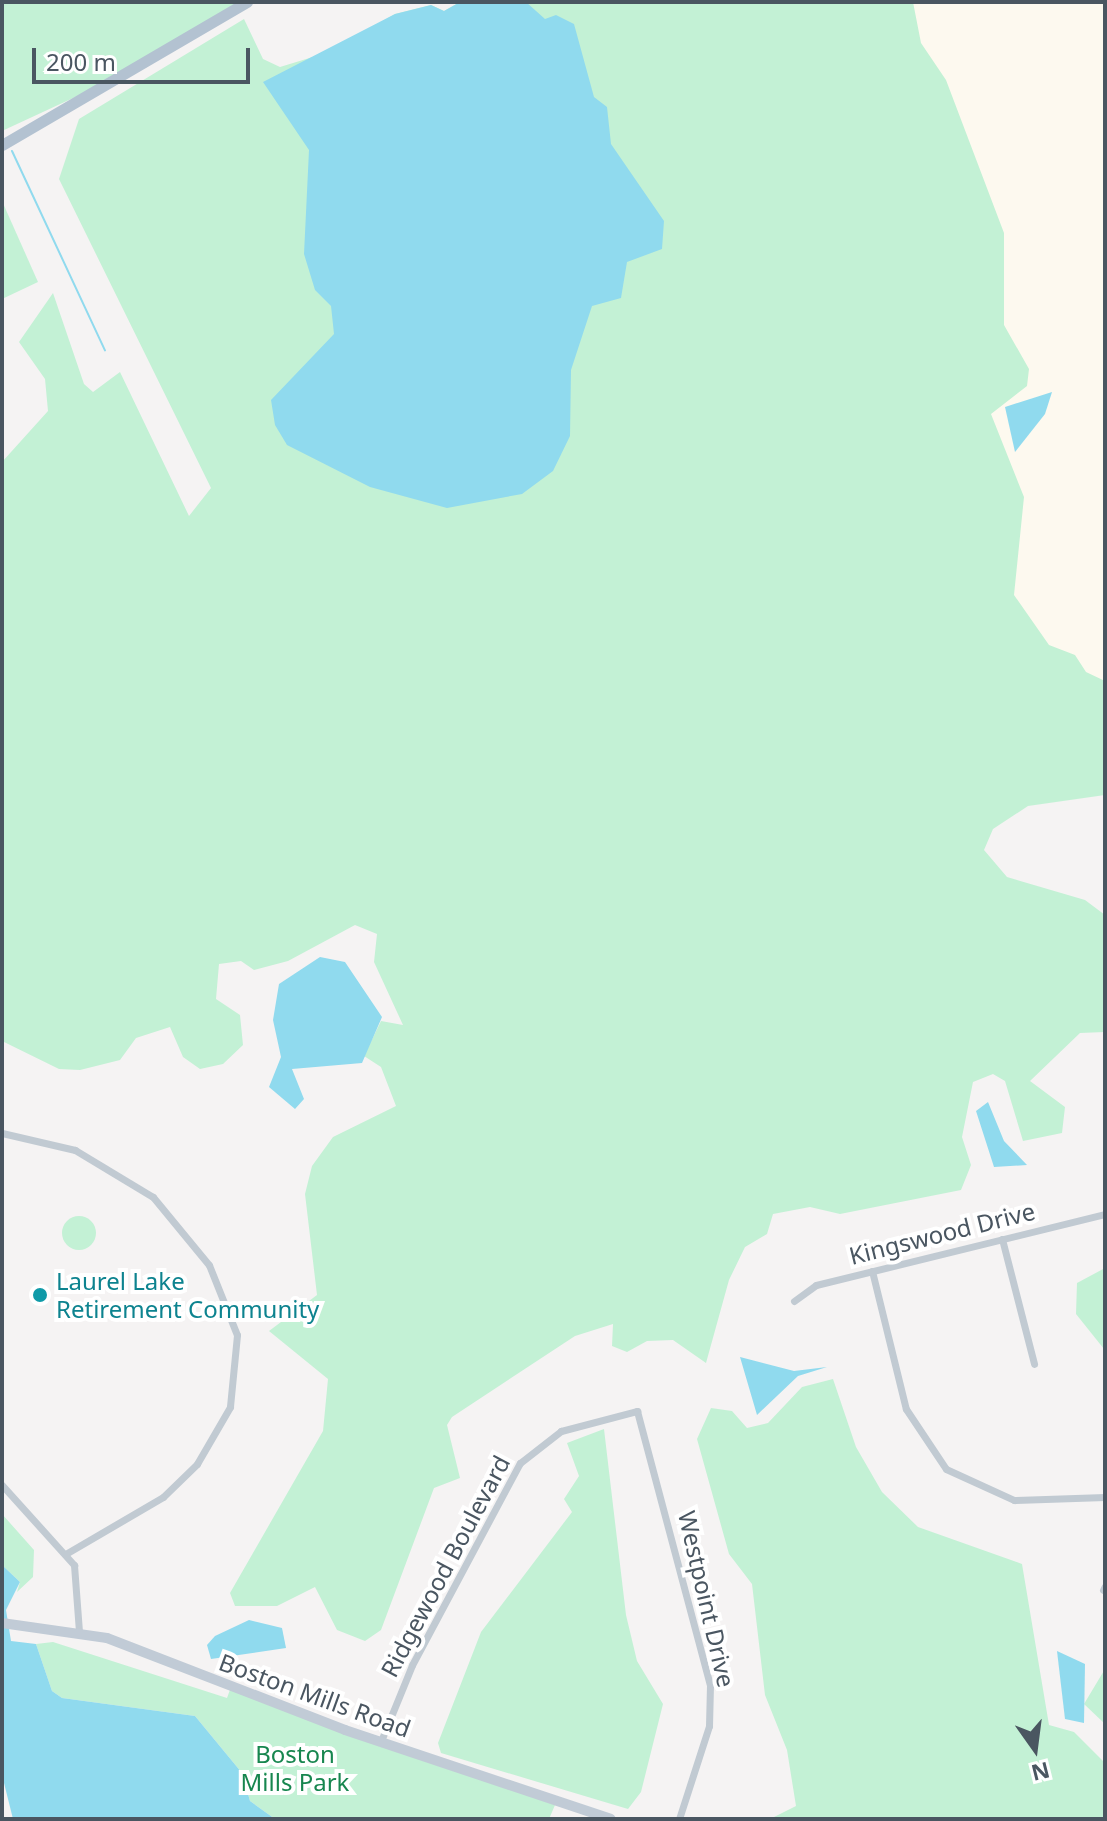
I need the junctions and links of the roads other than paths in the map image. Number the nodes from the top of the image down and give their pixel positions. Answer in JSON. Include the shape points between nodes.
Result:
{"nodes":[{"id":1,"x":247,"y":2,"type":"edge"},
{"id":2,"x":2,"y":145,"type":"edge"},
{"id":3,"x":2,"y":1133,"type":"edge"},
{"id":4,"x":1105,"y":1214,"type":"edge"},
{"id":5,"x":1002,"y":1239,"type":"junction"},
{"id":6,"x":872,"y":1271,"type":"junction"},
{"id":7,"x":794,"y":1301,"type":"dead end"},
{"id":8,"x":1034,"y":1364,"type":"dead end"},
{"id":9,"x":614,"y":1415,"type":"joint"},
{"id":10,"x":2,"y":1485,"type":"edge"},
{"id":11,"x":1105,"y":1497,"type":"edge"},
{"id":12,"x":67,"y":1553,"type":"junction"},
{"id":13,"x":2,"y":1623,"type":"edge"},
{"id":14,"x":79,"y":1631,"type":"junction"},
{"id":15,"x":381,"y":1741,"type":"junction"},
{"id":16,"x":611,"y":1819,"type":"edge"},
{"id":17,"x":679,"y":1819,"type":"edge"}],
"edges":[{"from":1,"to":2,"type":"main road"},
{"from":3,"to":12,"type":"street","via":[[75,1150],[153,1197],[209,1265],[237,1335],[230,1407],[197,1464],[163,1497]]},
{"from":4,"to":5,"type":"street","name":"Kingswood Drive"},
{"from":5,"to":6,"type":"street","name":"Kingswood Drive"},
{"from":5,"to":8,"type":"street"},
{"from":6,"to":7,"type":"street","name":"Kingswood Drive","via":[[816,1285]]},
{"from":6,"to":11,"type":"street","via":[[906,1409],[946,1469],[1014,1500]]},
{"from":9,"to":15,"type":"street","name":"Ridgewood Boulevard","via":[[552,1436],[513,1473],[412,1665]]},
{"from":9,"to":17,"type":"street","name":"Westpoint Drive","via":[[633,1411],[643,1418],[710,1685],[709,1726]]},
{"from":10,"to":12,"type":"street"},
{"from":12,"to":14,"type":"street","via":[[82,1596]]},
{"from":13,"to":14,"type":"street","name":"Boston Mills Road"},
{"from":14,"to":15,"type":"street","name":"Boston Mills Road"},
{"from":15,"to":16,"type":"street","name":"Boston Mills Road"}]}
